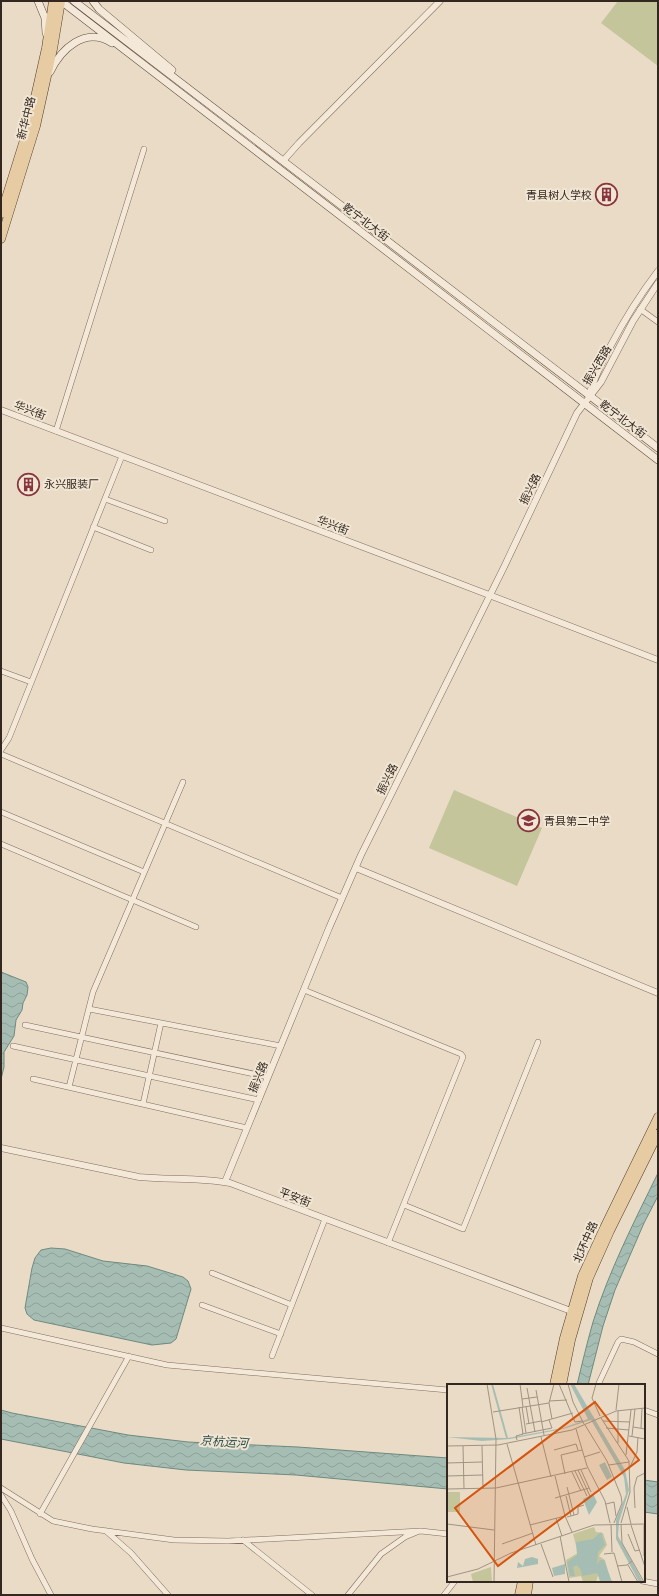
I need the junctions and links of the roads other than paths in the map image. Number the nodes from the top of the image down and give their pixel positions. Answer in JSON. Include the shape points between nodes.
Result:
{"nodes":[{"id":1,"x":38,"y":1,"type":"edge"},
{"id":2,"x":53,"y":1,"type":"edge"},
{"id":3,"x":61,"y":1,"type":"edge"},
{"id":4,"x":74,"y":1,"type":"edge"},
{"id":5,"x":93,"y":1,"type":"edge"},
{"id":6,"x":440,"y":1,"type":"edge"},
{"id":7,"x":46,"y":48,"type":"junction"},
{"id":8,"x":138,"y":60,"type":"junction"},
{"id":9,"x":46,"y":80,"type":"junction"},
{"id":10,"x":191,"y":91,"type":"junction"},
{"id":11,"x":144,"y":149,"type":"dead end"},
{"id":12,"x":283,"y":161,"type":"junction"},
{"id":13,"x":1,"y":214,"type":"edge"},
{"id":14,"x":1,"y":238,"type":"edge"},
{"id":15,"x":658,"y":271,"type":"edge"},
{"id":16,"x":658,"y":283,"type":"edge"},
{"id":17,"x":640,"y":309,"type":"junction"},
{"id":18,"x":658,"y":322,"type":"edge"},
{"id":19,"x":589,"y":396,"type":"junction"},
{"id":20,"x":584,"y":403,"type":"junction"},
{"id":21,"x":1,"y":410,"type":"edge"},
{"id":22,"x":56,"y":431,"type":"junction"},
{"id":23,"x":658,"y":448,"type":"edge"},
{"id":24,"x":122,"y":456,"type":"junction"},
{"id":25,"x":658,"y":460,"type":"edge"},
{"id":26,"x":105,"y":499,"type":"junction"},
{"id":27,"x":165,"y":521,"type":"dead end"},
{"id":28,"x":93,"y":527,"type":"junction"},
{"id":29,"x":151,"y":550,"type":"dead end"},
{"id":30,"x":490,"y":595,"type":"junction"},
{"id":31,"x":658,"y":660,"type":"edge"},
{"id":32,"x":1,"y":671,"type":"edge"},
{"id":33,"x":32,"y":682,"type":"junction"},
{"id":34,"x":1,"y":750,"type":"edge"},
{"id":35,"x":1,"y":754,"type":"edge"},
{"id":36,"x":183,"y":782,"type":"dead end"},
{"id":37,"x":1,"y":812,"type":"edge"},
{"id":38,"x":166,"y":822,"type":"junction"},
{"id":39,"x":1,"y":844,"type":"edge"},
{"id":40,"x":356,"y":868,"type":"junction"},
{"id":41,"x":144,"y":872,"type":"junction"},
{"id":42,"x":342,"y":898,"type":"junction"},
{"id":43,"x":132,"y":899,"type":"junction"},
{"id":44,"x":196,"y":927,"type":"dead end"},
{"id":45,"x":304,"y":990,"type":"junction"},
{"id":46,"x":658,"y":993,"type":"edge"},
{"id":47,"x":89,"y":1009,"type":"junction"},
{"id":48,"x":162,"y":1023,"type":"junction"},
{"id":49,"x":25,"y":1025,"type":"dead end"},
{"id":50,"x":81,"y":1037,"type":"junction"},
{"id":51,"x":538,"y":1042,"type":"dead end"},
{"id":52,"x":13,"y":1046,"type":"dead end"},
{"id":53,"x":281,"y":1046,"type":"junction"},
{"id":54,"x":155,"y":1053,"type":"junction"},
{"id":55,"x":76,"y":1060,"type":"junction"},
{"id":56,"x":150,"y":1076,"type":"junction"},
{"id":57,"x":268,"y":1077,"type":"junction"},
{"id":58,"x":33,"y":1079,"type":"dead end"},
{"id":59,"x":69,"y":1087,"type":"junction"},
{"id":60,"x":259,"y":1100,"type":"junction"},
{"id":61,"x":143,"y":1104,"type":"junction"},
{"id":62,"x":658,"y":1117,"type":"edge"},
{"id":63,"x":247,"y":1128,"type":"junction"},
{"id":64,"x":658,"y":1134,"type":"edge"},
{"id":65,"x":1,"y":1148,"type":"edge"},
{"id":66,"x":225,"y":1182,"type":"junction"},
{"id":67,"x":404,"y":1206,"type":"junction"},
{"id":68,"x":325,"y":1219,"type":"junction"},
{"id":69,"x":388,"y":1243,"type":"junction"},
{"id":70,"x":212,"y":1274,"type":"dead end"},
{"id":71,"x":202,"y":1305,"type":"dead end"},
{"id":72,"x":292,"y":1305,"type":"junction"},
{"id":73,"x":571,"y":1311,"type":"junction"},
{"id":74,"x":1,"y":1328,"type":"edge"},
{"id":75,"x":281,"y":1334,"type":"junction"},
{"id":76,"x":658,"y":1354,"type":"edge"},
{"id":77,"x":130,"y":1356,"type":"junction"},
{"id":78,"x":272,"y":1356,"type":"dead end"},
{"id":79,"x":554,"y":1384,"type":"edge"},
{"id":80,"x":562,"y":1384,"type":"edge"},
{"id":81,"x":598,"y":1384,"type":"edge"},
{"id":82,"x":447,"y":1390,"type":"edge"},
{"id":83,"x":645,"y":1410,"type":"edge"},
{"id":84,"x":658,"y":1415,"type":"edge"},
{"id":85,"x":1,"y":1488,"type":"edge"},
{"id":86,"x":1,"y":1494,"type":"edge"},
{"id":87,"x":40,"y":1514,"type":"junction"},
{"id":88,"x":106,"y":1531,"type":"junction"},
{"id":89,"x":421,"y":1531,"type":"junction"},
{"id":90,"x":447,"y":1534,"type":"edge"},
{"id":91,"x":243,"y":1540,"type":"junction"},
{"id":92,"x":454,"y":1582,"type":"edge"},
{"id":93,"x":522,"y":1582,"type":"edge"},
{"id":94,"x":529,"y":1582,"type":"edge"},
{"id":95,"x":645,"y":1582,"type":"edge"},
{"id":96,"x":658,"y":1584,"type":"edge"},
{"id":97,"x":51,"y":1595,"type":"edge"},
{"id":98,"x":168,"y":1595,"type":"edge"},
{"id":99,"x":312,"y":1595,"type":"edge"},
{"id":100,"x":348,"y":1595,"type":"edge"},
{"id":101,"x":444,"y":1595,"type":"edge"},
{"id":102,"x":519,"y":1595,"type":"edge"},
{"id":103,"x":526,"y":1595,"type":"edge"}],
"edges":[{"from":1,"to":7,"type":"main road","via":[[45,18]]},
{"from":2,"to":7,"type":"main road","name":"新华中路"},
{"from":3,"to":8,"type":"main road","name":"乾宁北大街"},
{"from":3,"to":9,"type":"main road","name":"新华中路"},
{"from":4,"to":10,"type":"main road","name":"乾宁北大街"},
{"from":5,"to":10,"type":"main road","via":[[99,9],[184,80]]},
{"from":6,"to":12,"type":"street"},
{"from":7,"to":13,"type":"main road","name":"新华中路","via":[[29,124]]},
{"from":8,"to":9,"type":"main road","via":[[109,42],[97,37],[85,37],[68,47]]},
{"from":8,"to":20,"type":"main road","name":"乾宁北大街"},
{"from":9,"to":14,"type":"main road","name":"新华中路","via":[[36,126]]},
{"from":10,"to":12,"type":"main road","name":"乾宁北大街"},
{"from":11,"to":22,"type":"street"},
{"from":12,"to":19,"type":"main road","name":"乾宁北大街"},
{"from":15,"to":19,"type":"street","name":"振兴西路","via":[[626,318],[594,377]]},
{"from":16,"to":17,"type":"street","name":"振兴西路"},
{"from":17,"to":18,"type":"street"},
{"from":17,"to":19,"type":"street","name":"振兴西路","via":[[601,382]]},
{"from":19,"to":20,"type":"street","name":"振兴路"},
{"from":19,"to":23,"type":"main road","name":"乾宁北大街"},
{"from":20,"to":25,"type":"main road","name":"乾宁北大街"},
{"from":20,"to":30,"type":"street","name":"振兴路"},
{"from":21,"to":22,"type":"street","name":"华兴街"},
{"from":22,"to":24,"type":"street","name":"华兴街"},
{"from":24,"to":26,"type":"street"},
{"from":24,"to":30,"type":"street","name":"华兴街"},
{"from":26,"to":27,"type":"street"},
{"from":26,"to":28,"type":"street"},
{"from":28,"to":29,"type":"street"},
{"from":28,"to":33,"type":"street"},
{"from":30,"to":31,"type":"street","name":"华兴街"},
{"from":30,"to":40,"type":"street","name":"振兴路"},
{"from":32,"to":33,"type":"street"},
{"from":33,"to":34,"type":"street","via":[[9,738]]},
{"from":35,"to":38,"type":"street"},
{"from":36,"to":38,"type":"street"},
{"from":37,"to":41,"type":"street"},
{"from":38,"to":41,"type":"street"},
{"from":38,"to":42,"type":"street"},
{"from":39,"to":43,"type":"street"},
{"from":40,"to":42,"type":"street","name":"振兴路"},
{"from":40,"to":46,"type":"street"},
{"from":41,"to":43,"type":"street"},
{"from":42,"to":45,"type":"street","name":"振兴路"},
{"from":43,"to":44,"type":"street"},
{"from":43,"to":47,"type":"street"},
{"from":45,"to":53,"type":"street","name":"振兴路"},
{"from":45,"to":67,"type":"street","via":[[464,1057]]},
{"from":47,"to":48,"type":"street"},
{"from":47,"to":50,"type":"street"},
{"from":48,"to":53,"type":"street"},
{"from":48,"to":54,"type":"street"},
{"from":49,"to":50,"type":"street"},
{"from":50,"to":54,"type":"street"},
{"from":50,"to":55,"type":"street"},
{"from":51,"to":67,"type":"street","via":[[463,1229]]},
{"from":52,"to":55,"type":"street"},
{"from":53,"to":57,"type":"street","name":"振兴路"},
{"from":54,"to":56,"type":"street"},
{"from":54,"to":57,"type":"street"},
{"from":55,"to":56,"type":"street"},
{"from":55,"to":59,"type":"street"},
{"from":56,"to":60,"type":"street"},
{"from":56,"to":61,"type":"street"},
{"from":57,"to":60,"type":"street","name":"振兴路"},
{"from":58,"to":59,"type":"street"},
{"from":59,"to":61,"type":"street"},
{"from":60,"to":63,"type":"street","name":"振兴路"},
{"from":61,"to":63,"type":"street"},
{"from":62,"to":73,"type":"main road","name":"北环中路","via":[[582,1276]]},
{"from":63,"to":66,"type":"street","name":"振兴路"},
{"from":64,"to":80,"type":"main road","name":"北环中路","via":[[589,1278],[571,1340]]},
{"from":65,"to":66,"type":"street","name":"平安街","via":[[139,1177]]},
{"from":66,"to":68,"type":"street","name":"平安街"},
{"from":67,"to":69,"type":"street"},
{"from":68,"to":69,"type":"street","name":"平安街"},
{"from":68,"to":72,"type":"street"},
{"from":69,"to":73,"type":"street","name":"平安街"},
{"from":70,"to":72,"type":"street"},
{"from":71,"to":75,"type":"street"},
{"from":72,"to":75,"type":"street"},
{"from":73,"to":79,"type":"main road","name":"北环中路"},
{"from":74,"to":77,"type":"street"},
{"from":75,"to":78,"type":"street"},
{"from":76,"to":81,"type":"street","via":[[622,1339],[618,1342]]},
{"from":77,"to":82,"type":"street","via":[[167,1365]]},
{"from":77,"to":87,"type":"street"},
{"from":83,"to":84,"type":"street"},
{"from":85,"to":87,"type":"street"},
{"from":86,"to":97,"type":"street"},
{"from":87,"to":88,"type":"street","via":[[53,1521]]},
{"from":88,"to":91,"type":"street","via":[[174,1540]]},
{"from":88,"to":98,"type":"street","via":[[131,1553]]},
{"from":89,"to":90,"type":"street"},
{"from":89,"to":91,"type":"street"},
{"from":89,"to":100,"type":"street","via":[[405,1537],[381,1554]]},
{"from":91,"to":99,"type":"street"},
{"from":92,"to":101,"type":"street"},
{"from":93,"to":102,"type":"main road"},
{"from":94,"to":103,"type":"main road"},
{"from":95,"to":96,"type":"street"}]}
